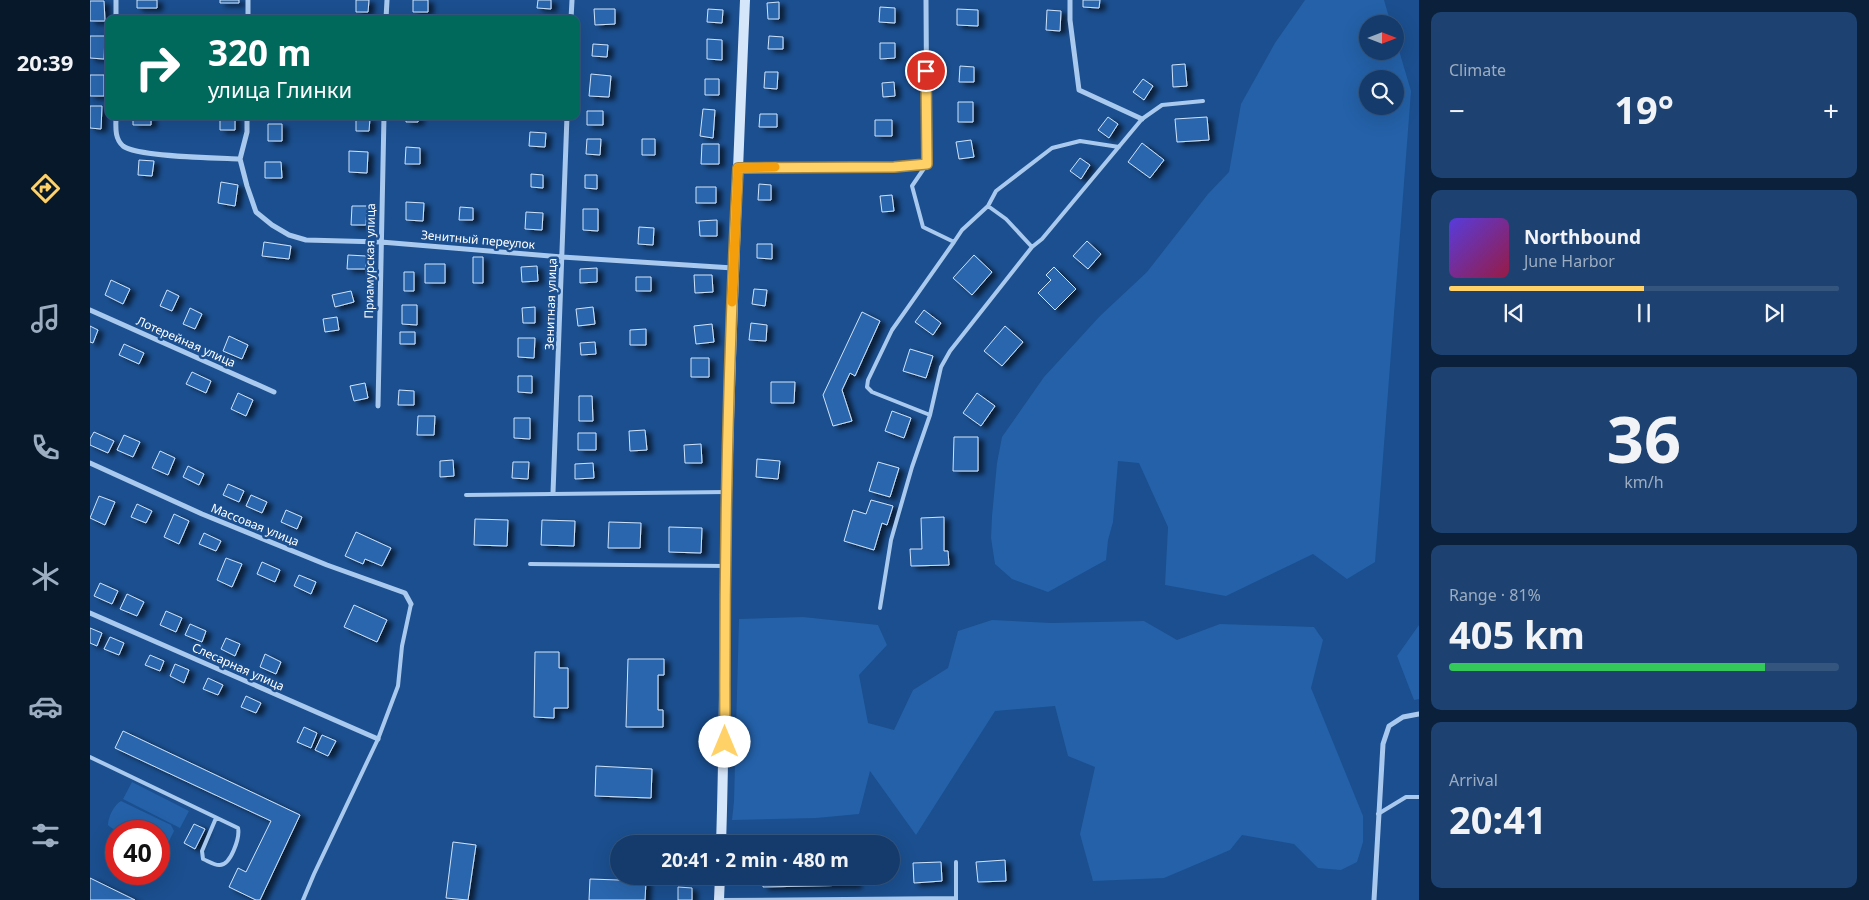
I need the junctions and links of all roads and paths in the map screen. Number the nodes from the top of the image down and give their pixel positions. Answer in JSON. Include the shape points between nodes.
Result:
{"nodes":[{"id":1,"x":116,"y":0,"type":"edge"},
{"id":2,"x":248,"y":0,"type":"edge"},
{"id":3,"x":386,"y":0,"type":"edge"},
{"id":4,"x":572,"y":0,"type":"edge"},
{"id":5,"x":745,"y":0,"type":"edge"},
{"id":6,"x":926,"y":0,"type":"edge"},
{"id":7,"x":1070,"y":0,"type":"edge"},
{"id":8,"x":116,"y":15,"type":"edge"},
{"id":9,"x":248,"y":15,"type":"edge"},
{"id":10,"x":386,"y":15,"type":"edge"},
{"id":11,"x":571,"y":15,"type":"edge"},
{"id":12,"x":1203,"y":101,"type":"dead end"},
{"id":13,"x":1142,"y":119,"type":"junction"},
{"id":14,"x":116,"y":120,"type":"edge"},
{"id":15,"x":247,"y":120,"type":"edge"},
{"id":16,"x":384,"y":120,"type":"edge"},
{"id":17,"x":567,"y":120,"type":"edge"},
{"id":18,"x":1119,"y":147,"type":"junction"},
{"id":19,"x":240,"y":159,"type":"junction"},
{"id":20,"x":927,"y":164,"type":"junction"},
{"id":21,"x":738,"y":168,"type":"junction"},
{"id":22,"x":988,"y":206,"type":"junction"},
{"id":23,"x":380,"y":242,"type":"junction"},
{"id":24,"x":954,"y":242,"type":"junction"},
{"id":25,"x":1032,"y":247,"type":"junction"},
{"id":26,"x":562,"y":257,"type":"junction"},
{"id":27,"x":733,"y":268,"type":"junction"},
{"id":28,"x":90,"y":310,"type":"edge"},
{"id":29,"x":274,"y":392,"type":"dead end"},
{"id":30,"x":378,"y":406,"type":"dead end"},
{"id":31,"x":930,"y":415,"type":"junction"},
{"id":32,"x":90,"y":462,"type":"edge"},
{"id":33,"x":727,"y":492,"type":"junction"},
{"id":34,"x":554,"y":493,"type":"junction"},
{"id":35,"x":466,"y":495,"type":"dead end"},
{"id":36,"x":530,"y":564,"type":"dead end"},
{"id":37,"x":725,"y":566,"type":"junction"},
{"id":38,"x":411,"y":604,"type":"joint"},
{"id":39,"x":880,"y":608,"type":"dead end"},
{"id":40,"x":90,"y":614,"type":"edge"},
{"id":41,"x":1419,"y":714,"type":"edge"},
{"id":42,"x":378,"y":739,"type":"junction"},
{"id":43,"x":90,"y":757,"type":"edge"},
{"id":44,"x":1419,"y":796,"type":"edge"},
{"id":45,"x":1378,"y":814,"type":"junction"},
{"id":46,"x":216,"y":818,"type":"junction"},
{"id":47,"x":721,"y":835,"type":"edge"},
{"id":48,"x":956,"y":862,"type":"dead end"},
{"id":49,"x":719,"y":885,"type":"edge"},
{"id":50,"x":956,"y":899,"type":"edge"},
{"id":51,"x":303,"y":900,"type":"edge"},
{"id":52,"x":718,"y":900,"type":"edge"},
{"id":53,"x":1374,"y":900,"type":"edge"}],
"edges":[{"from":1,"to":8,"type":"street"},
{"from":2,"to":9,"type":"street"},
{"from":3,"to":10,"type":"street"},
{"from":4,"to":11,"type":"street"},
{"from":5,"to":21,"type":"street"},
{"from":6,"to":20,"type":"street"},
{"from":7,"to":13,"type":"street","via":[[1080,90]]},
{"from":12,"to":13,"type":"lane","via":[[1162,105]]},
{"from":13,"to":18,"type":"lane"},
{"from":14,"to":19,"type":"street","via":[[118,141],[125,148]]},
{"from":15,"to":19,"type":"street"},
{"from":16,"to":23,"type":"street","name":"Приамурская улица"},
{"from":17,"to":26,"type":"street","name":"Зенитная улица"},
{"from":18,"to":22,"type":"lane","via":[[1080,141],[1052,148],[996,191]]},
{"from":18,"to":25,"type":"lane","via":[[1042,240]]},
{"from":19,"to":23,"type":"street","name":"Зенитный переулок","via":[[256,212],[272,225],[306,240]]},
{"from":20,"to":21,"type":"street"},
{"from":20,"to":24,"type":"lane","via":[[912,186],[923,227]]},
{"from":21,"to":27,"type":"street"},
{"from":22,"to":24,"type":"lane"},
{"from":22,"to":25,"type":"lane","via":[[1006,219]]},
{"from":23,"to":26,"type":"street","name":"Зенитный переулок"},
{"from":23,"to":30,"type":"street","name":"Приамурская улица"},
{"from":24,"to":31,"type":"lane","via":[[892,330],[867,387],[872,392]]},
{"from":25,"to":31,"type":"lane","via":[[950,352],[941,367]]},
{"from":26,"to":27,"type":"street","name":"Зенитный переулок"},
{"from":26,"to":34,"type":"street","name":"Зенитная улица"},
{"from":27,"to":33,"type":"street"},
{"from":28,"to":29,"type":"street","name":"Лотерейная улица"},
{"from":31,"to":39,"type":"lane","via":[[892,540]]},
{"from":32,"to":38,"type":"street","name":"Массовая улица","via":[[202,514],[405,593]]},
{"from":33,"to":34,"type":"lane"},
{"from":33,"to":37,"type":"street"},
{"from":34,"to":35,"type":"lane"},
{"from":36,"to":37,"type":"lane"},
{"from":37,"to":47,"type":"street"},
{"from":38,"to":42,"type":"lane","via":[[398,686]]},
{"from":40,"to":42,"type":"street","name":"Слесарная улица"},
{"from":41,"to":45,"type":"street","via":[[1389,726],[1383,744]]},
{"from":42,"to":51,"type":"lane"},
{"from":43,"to":46,"type":"lane"},
{"from":44,"to":45,"type":"lane","via":[[1406,797]]},
{"from":45,"to":53,"type":"street"},
{"from":46,"to":46,"type":"lane","via":[[234,825],[240,835],[231,856],[219,865],[203,859],[202,851]]},
{"from":48,"to":50,"type":"lane"},
{"from":49,"to":52,"type":"street"},
{"from":50,"to":52,"type":"lane"}]}
